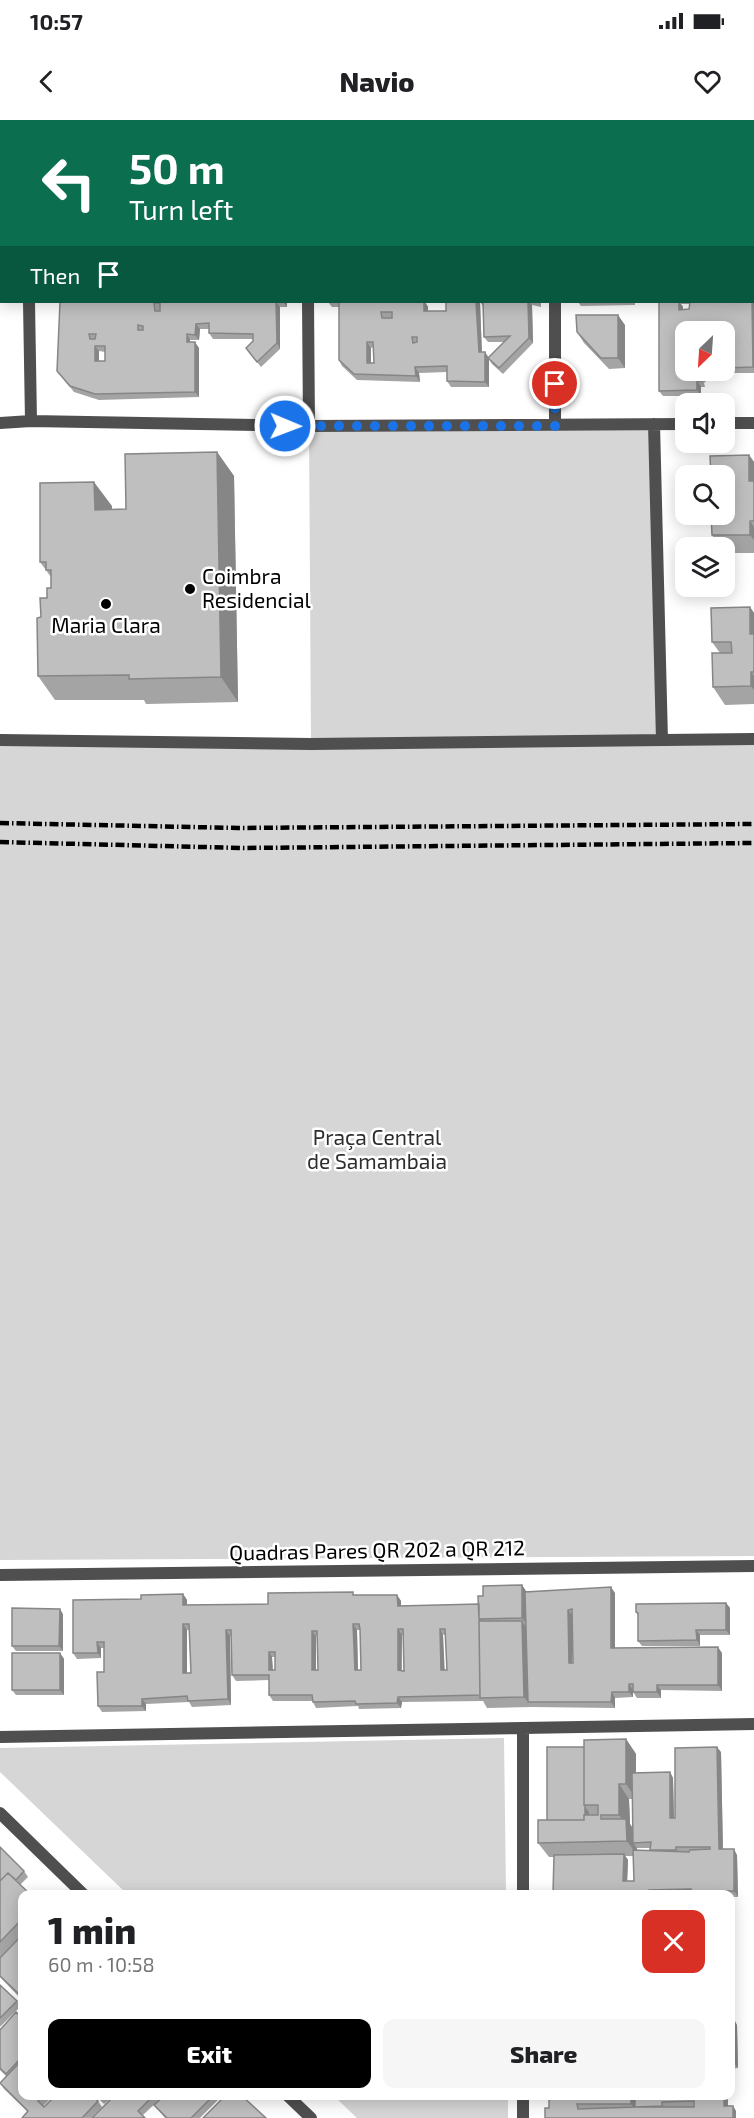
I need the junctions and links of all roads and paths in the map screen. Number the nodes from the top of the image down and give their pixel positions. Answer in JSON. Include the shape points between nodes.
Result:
{"nodes":[{"id":1,"x":29,"y":303,"type":"edge"},
{"id":2,"x":308,"y":303,"type":"edge"},
{"id":3,"x":555,"y":303,"type":"edge"},
{"id":4,"x":31,"y":421,"type":"junction"},
{"id":5,"x":0,"y":423,"type":"edge"},
{"id":6,"x":735,"y":423,"type":"edge"},
{"id":7,"x":754,"y":423,"type":"edge"},
{"id":8,"x":654,"y":424,"type":"junction"},
{"id":9,"x":675,"y":424,"type":"edge"},
{"id":10,"x":309,"y":426,"type":"junction"},
{"id":11,"x":555,"y":426,"type":"junction"},
{"id":12,"x":754,"y":739,"type":"edge"},
{"id":13,"x":0,"y":740,"type":"edge"},
{"id":14,"x":662,"y":740,"type":"junction"},
{"id":15,"x":754,"y":1566,"type":"edge"},
{"id":16,"x":0,"y":1575,"type":"edge"},
{"id":17,"x":754,"y":1725,"type":"edge"},
{"id":18,"x":523,"y":1730,"type":"junction"},
{"id":19,"x":0,"y":1737,"type":"edge"},
{"id":20,"x":0,"y":1813,"type":"edge"},
{"id":21,"x":79,"y":1890,"type":"edge"},
{"id":22,"x":523,"y":1890,"type":"edge"},
{"id":23,"x":292,"y":2100,"type":"edge"},
{"id":24,"x":523,"y":2100,"type":"edge"},
{"id":25,"x":311,"y":2118,"type":"edge"},
{"id":26,"x":523,"y":2118,"type":"edge"}],
"edges":[{"from":1,"to":4,"type":"street"},
{"from":2,"to":10,"type":"street"},
{"from":3,"to":11,"type":"street"},
{"from":4,"to":5,"type":"street"},
{"from":4,"to":10,"type":"street"},
{"from":6,"to":7,"type":"street"},
{"from":8,"to":9,"type":"street"},
{"from":8,"to":11,"type":"street"},
{"from":8,"to":14,"type":"street"},
{"from":10,"to":11,"type":"street"},
{"from":12,"to":14,"type":"street"},
{"from":13,"to":14,"type":"street","via":[[311,744]]},
{"from":15,"to":16,"type":"street","name":"Quadras Pares QR 202 a QR 212"},
{"from":17,"to":18,"type":"street"},
{"from":18,"to":19,"type":"street"},
{"from":18,"to":22,"type":"street"},
{"from":20,"to":21,"type":"street"},
{"from":23,"to":25,"type":"street"},
{"from":24,"to":26,"type":"street"}]}
